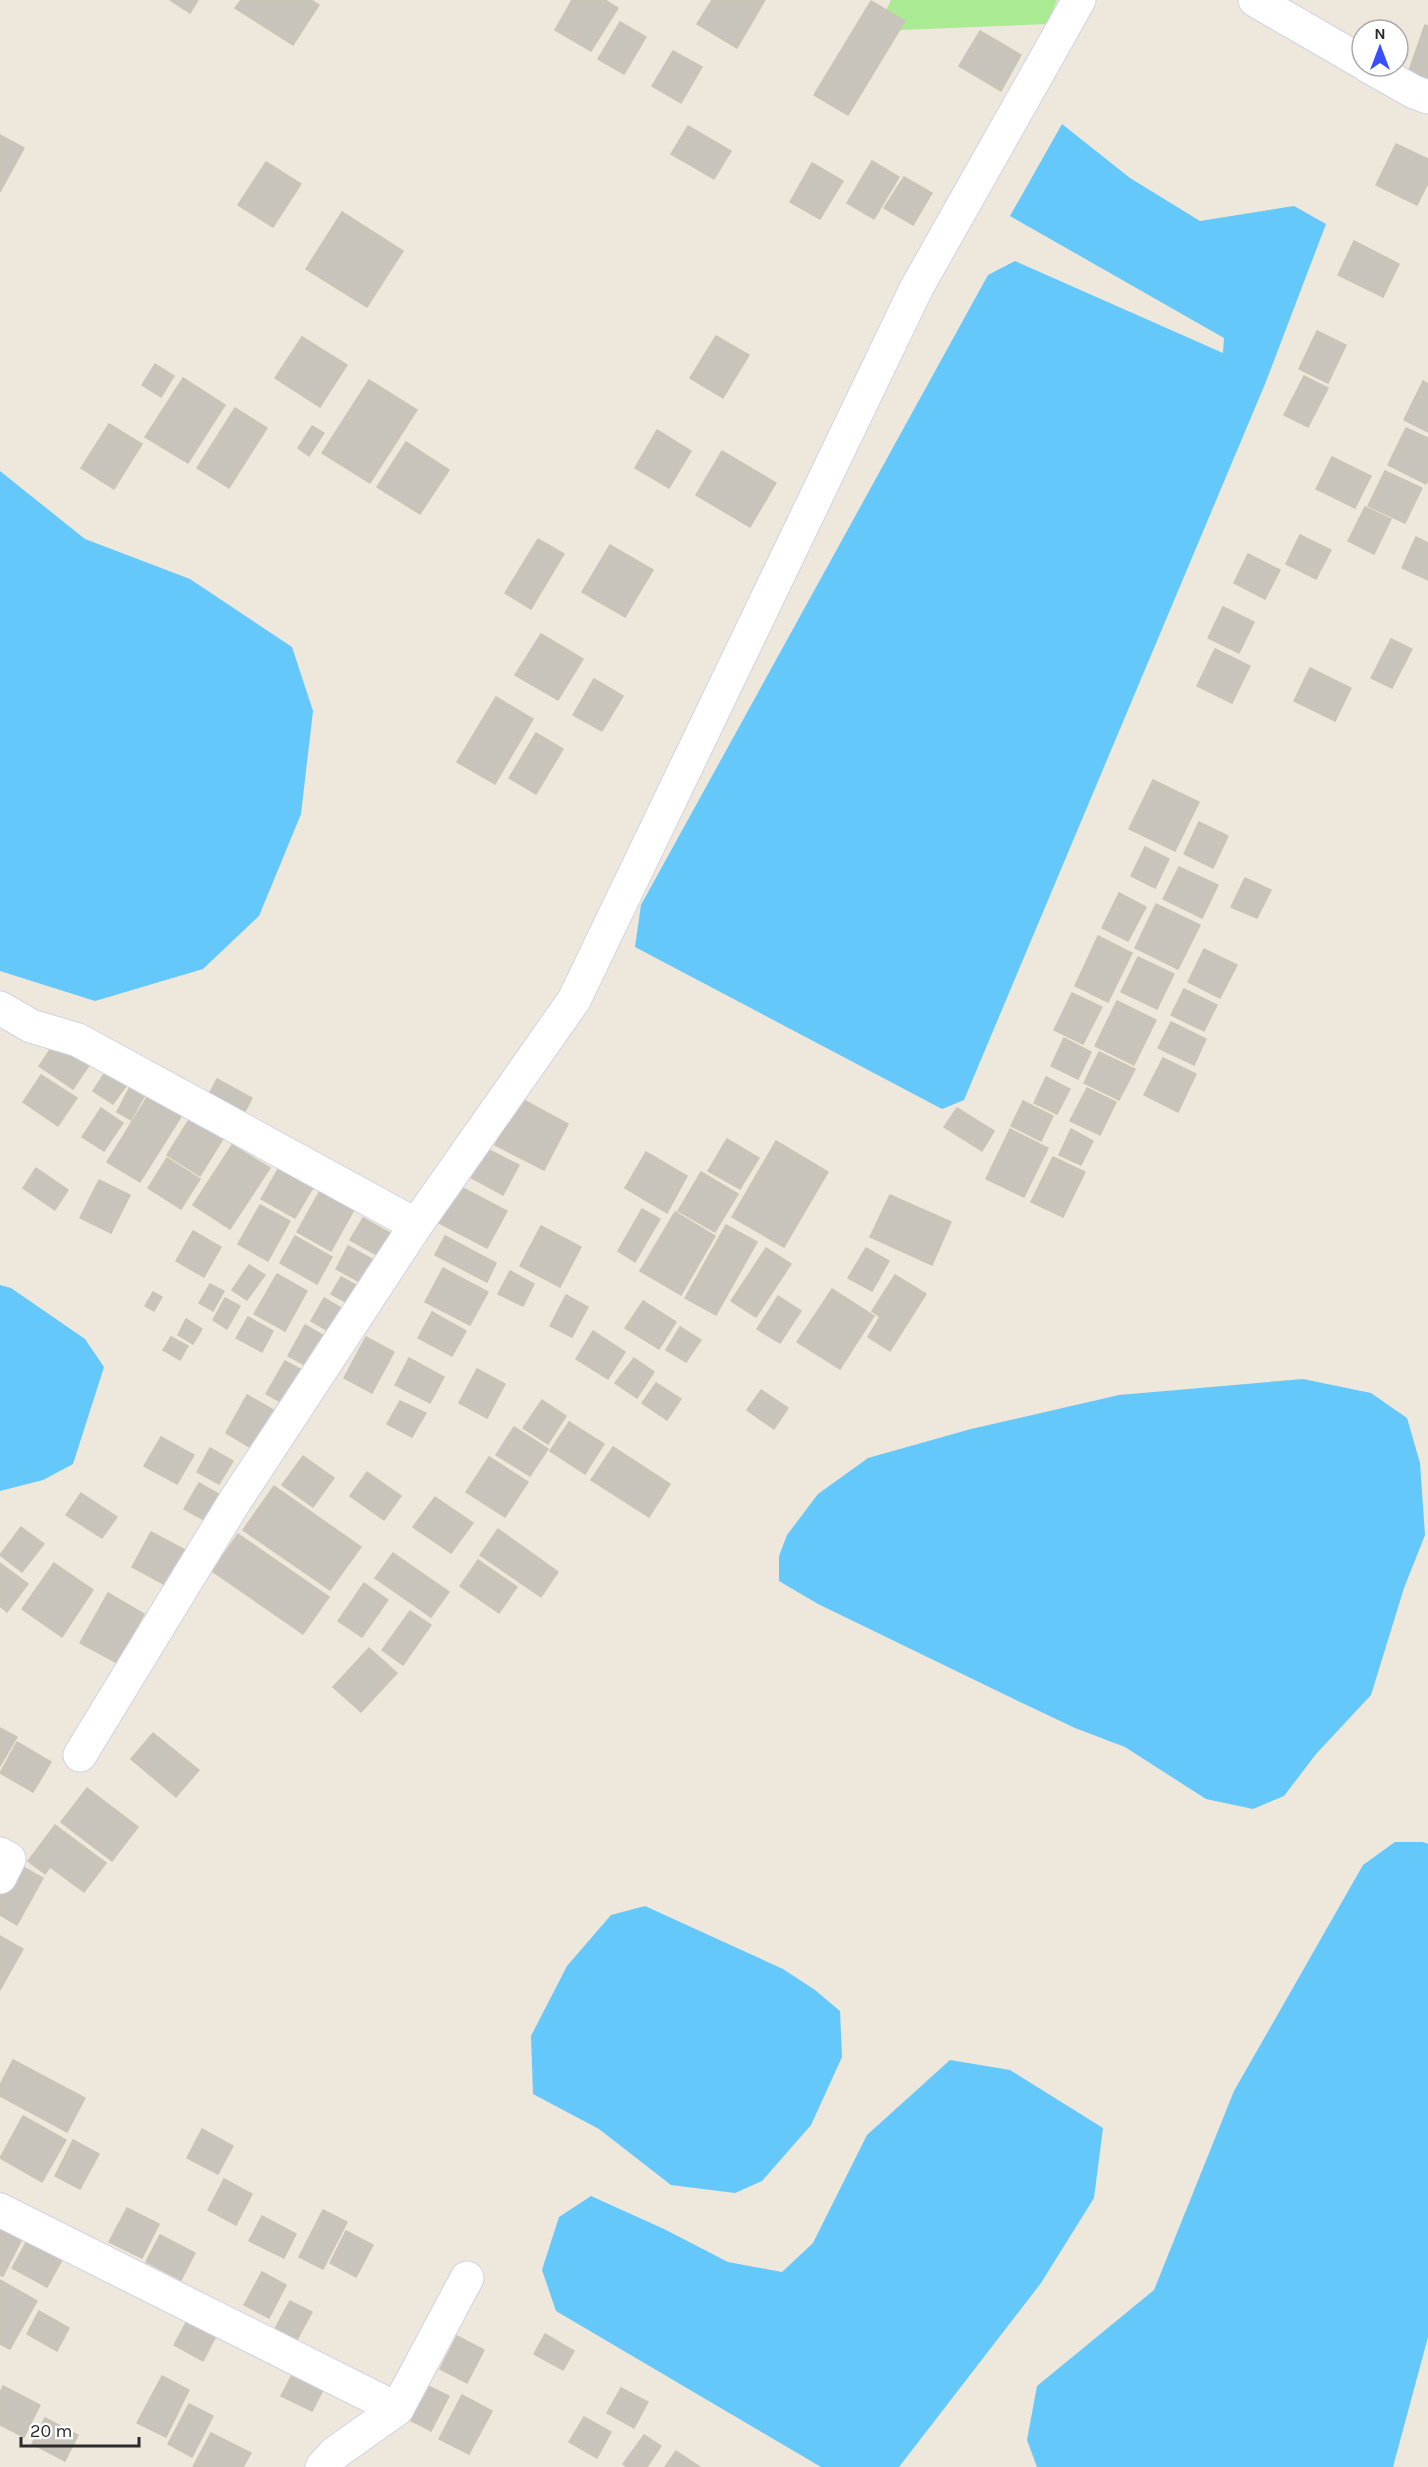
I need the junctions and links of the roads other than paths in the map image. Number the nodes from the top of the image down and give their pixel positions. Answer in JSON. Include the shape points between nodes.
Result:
{"nodes":[{"id":1,"x":1079,"y":0,"type":"edge"},
{"id":2,"x":1255,"y":0,"type":"edge"},
{"id":3,"x":1350,"y":55,"type":"edge"},
{"id":4,"x":1389,"y":78,"type":"edge"},
{"id":5,"x":1428,"y":97,"type":"edge"},
{"id":6,"x":0,"y":1008,"type":"edge"},
{"id":7,"x":416,"y":1225,"type":"junction"},
{"id":8,"x":80,"y":1755,"type":"dead end"},
{"id":9,"x":0,"y":1854,"type":"edge"},
{"id":10,"x":0,"y":1877,"type":"edge"},
{"id":11,"x":0,"y":2210,"type":"edge"},
{"id":12,"x":466,"y":2278,"type":"dead end"},
{"id":13,"x":397,"y":2409,"type":"junction"},
{"id":14,"x":322,"y":2467,"type":"edge"}],
"edges":[{"from":1,"to":7,"type":"street","via":[[917,287],[574,1000]]},
{"from":2,"to":3,"type":"street"},
{"from":4,"to":5,"type":"street"},
{"from":6,"to":7,"type":"street","via":[[31,1026],[78,1040]]},
{"from":7,"to":8,"type":"street","via":[[233,1504]]},
{"from":9,"to":10,"type":"street","via":[[9,1860]]},
{"from":11,"to":13,"type":"street"},
{"from":12,"to":13,"type":"street"},
{"from":13,"to":14,"type":"street","via":[[335,2453]]}]}
